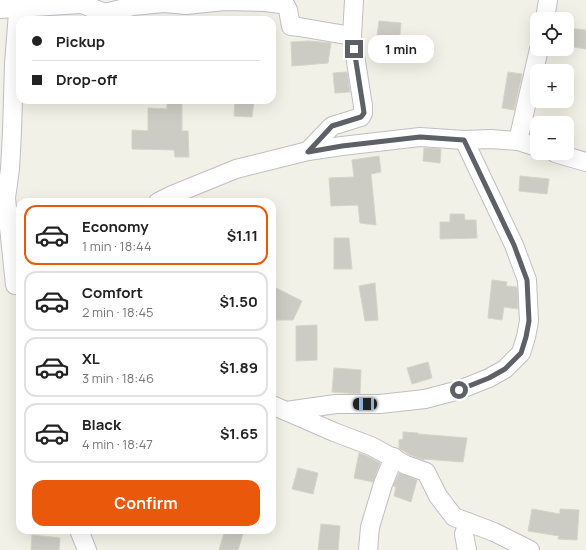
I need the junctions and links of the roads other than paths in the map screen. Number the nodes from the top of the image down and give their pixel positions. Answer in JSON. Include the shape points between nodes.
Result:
{"nodes":[{"id":1,"x":354,"y":0,"type":"edge"},
{"id":2,"x":548,"y":0,"type":"edge"},
{"id":3,"x":201,"y":2,"type":"edge"},
{"id":4,"x":19,"y":4,"type":"edge"},
{"id":5,"x":0,"y":8,"type":"edge"},
{"id":6,"x":545,"y":12,"type":"edge"},
{"id":7,"x":18,"y":16,"type":"edge"},
{"id":8,"x":352,"y":36,"type":"junction"},
{"id":9,"x":16,"y":40,"type":"edge"},
{"id":10,"x":536,"y":56,"type":"edge"},
{"id":11,"x":464,"y":140,"type":"junction"},
{"id":12,"x":518,"y":141,"type":"junction"},
{"id":13,"x":530,"y":145,"type":"edge"},
{"id":14,"x":308,"y":152,"type":"junction"},
{"id":15,"x":574,"y":158,"type":"edge"},
{"id":16,"x":586,"y":162,"type":"edge"},
{"id":17,"x":166,"y":198,"type":"edge"},
{"id":18,"x":16,"y":269,"type":"edge"},
{"id":19,"x":0,"y":274,"type":"edge"},
{"id":20,"x":16,"y":282,"type":"edge"},
{"id":21,"x":279,"y":408,"type":"edge"},
{"id":22,"x":394,"y":457,"type":"junction"},
{"id":23,"x":468,"y":522,"type":"junction"},
{"id":24,"x":81,"y":534,"type":"edge"},
{"id":25,"x":87,"y":550,"type":"edge"},
{"id":26,"x":368,"y":550,"type":"edge"},
{"id":27,"x":467,"y":550,"type":"edge"},
{"id":28,"x":530,"y":550,"type":"edge"}],
"edges":[{"from":1,"to":8,"type":"street"},
{"from":2,"to":6,"type":"street"},
{"from":3,"to":4,"type":"street","via":[[186,5],[164,3],[132,6],[106,13],[82,4]]},
{"from":3,"to":8,"type":"street","via":[[281,4],[288,10],[291,26]]},
{"from":4,"to":5,"type":"street"},
{"from":4,"to":7,"type":"street"},
{"from":8,"to":14,"type":"street","via":[[364,113],[361,117],[332,126]]},
{"from":9,"to":18,"type":"street","via":[[10,169],[6,198]]},
{"from":10,"to":12,"type":"street"},
{"from":11,"to":12,"type":"street"},
{"from":11,"to":14,"type":"street","via":[[420,137]]},
{"from":11,"to":21,"type":"street","via":[[514,245],[527,280],[529,321],[521,353],[505,369],[489,378],[459,390],[425,399],[380,404]]},
{"from":12,"to":13,"type":"street"},
{"from":14,"to":17,"type":"street","via":[[236,169]]},
{"from":15,"to":16,"type":"street"},
{"from":19,"to":20,"type":"street"},
{"from":21,"to":22,"type":"street"},
{"from":22,"to":23,"type":"street","via":[[406,465],[426,472],[438,496],[454,517]]},
{"from":22,"to":26,"type":"street","via":[[370,527]]},
{"from":23,"to":27,"type":"street","via":[[464,534]]},
{"from":23,"to":28,"type":"street"},
{"from":24,"to":25,"type":"street"}]}
